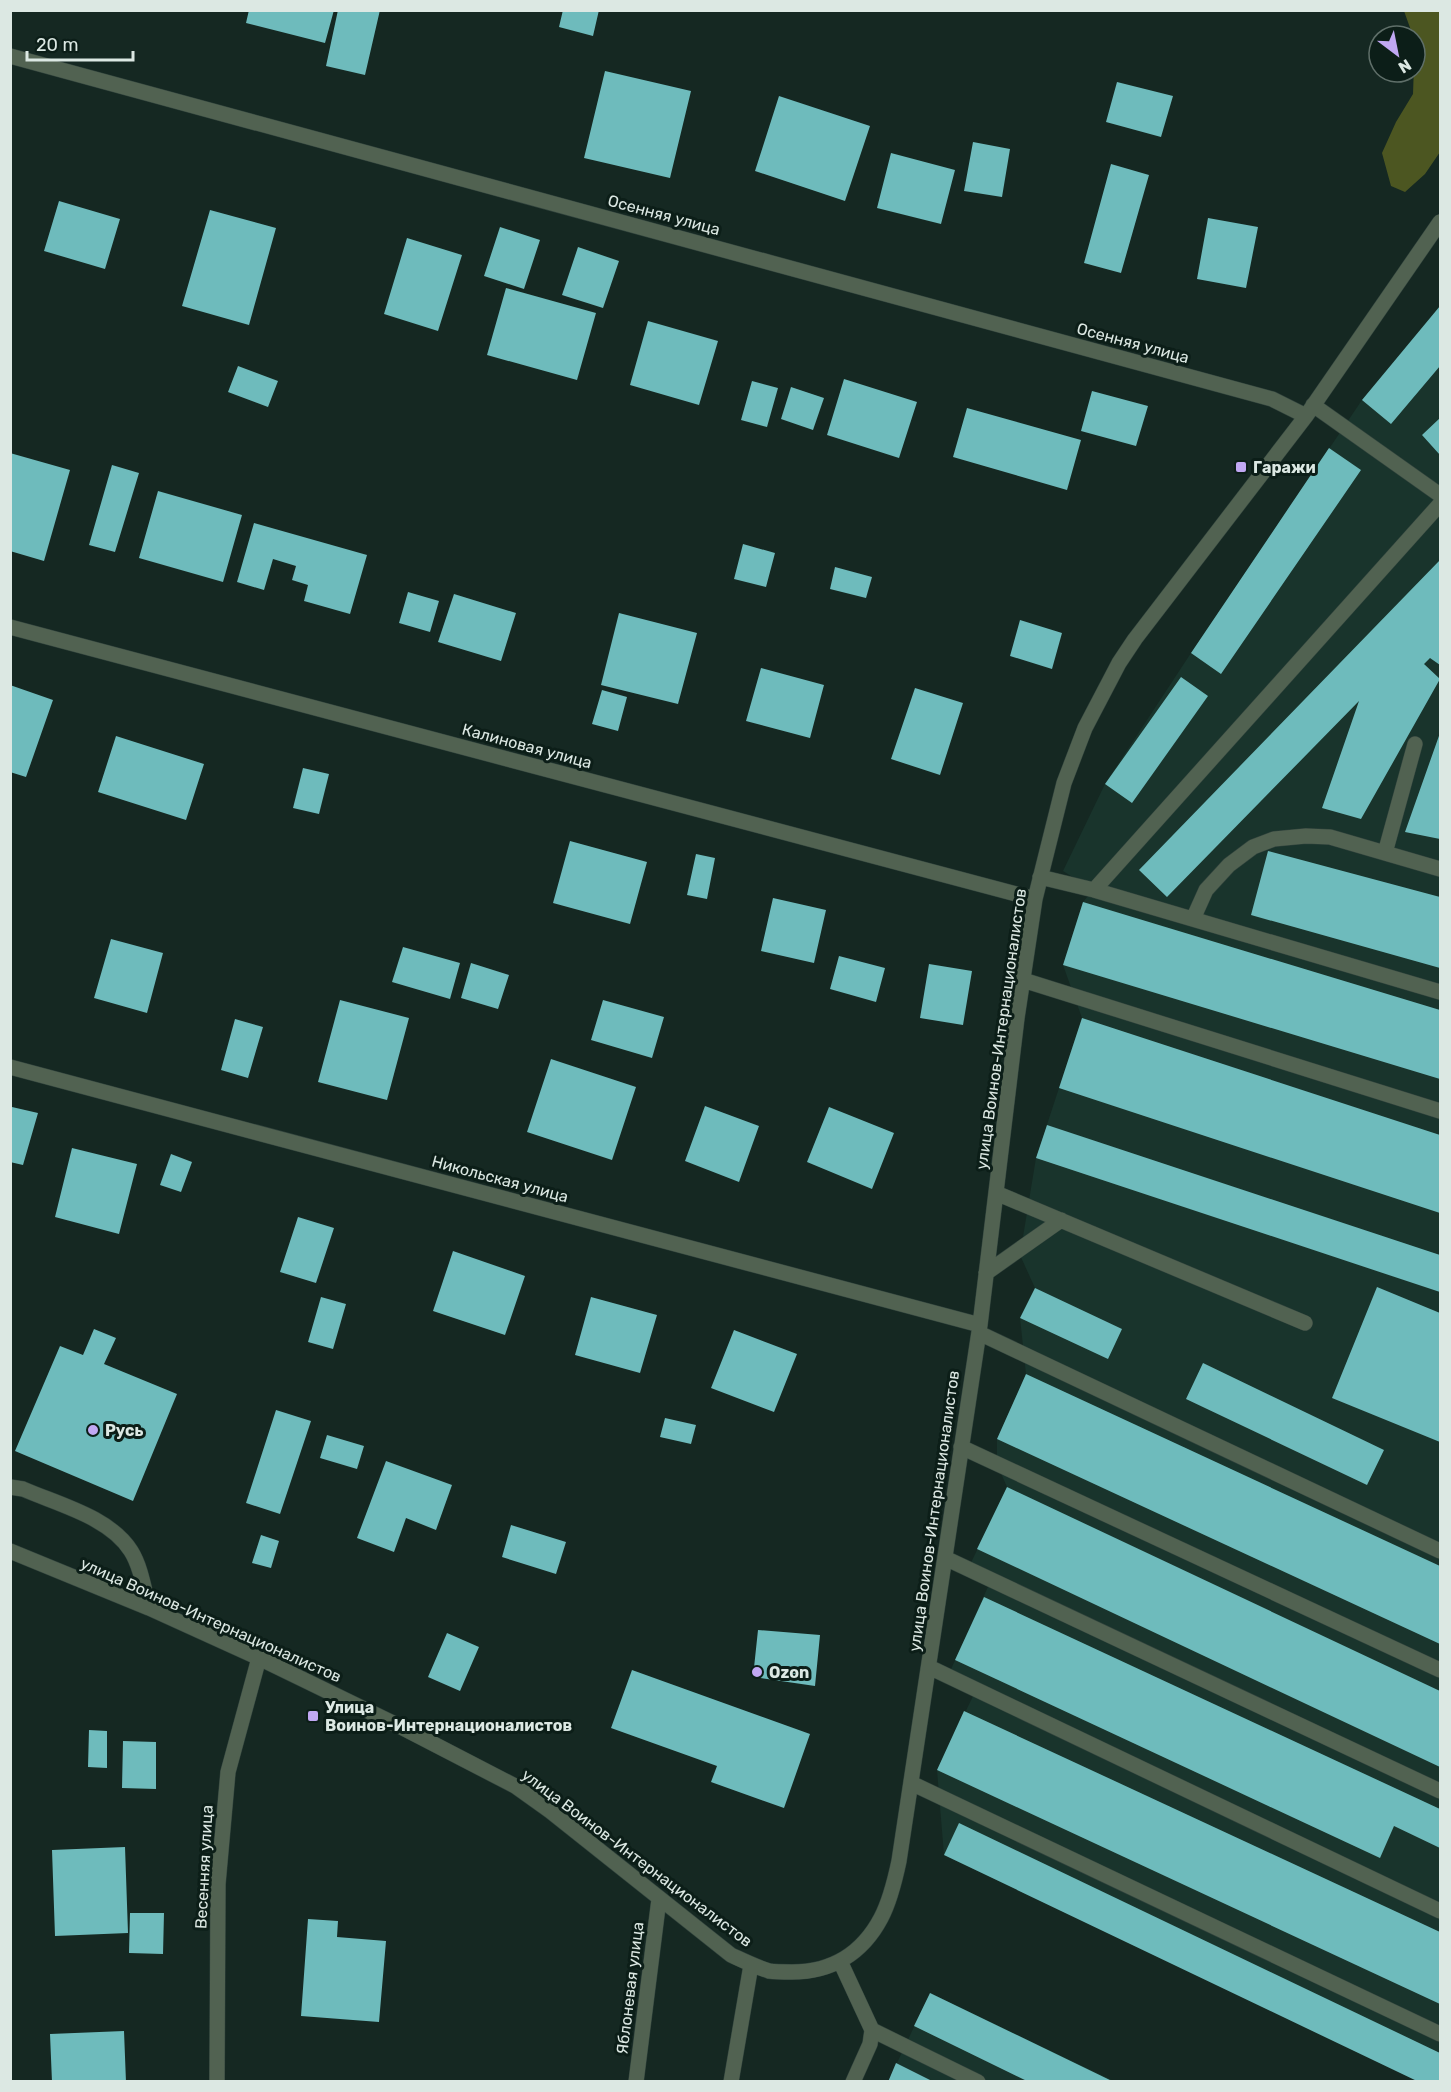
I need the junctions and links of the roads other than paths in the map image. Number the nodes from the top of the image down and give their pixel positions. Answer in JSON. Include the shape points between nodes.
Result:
{"nodes":[{"id":1,"x":10,"y":56,"type":"edge"},
{"id":2,"x":1440,"y":222,"type":"edge"},
{"id":3,"x":1310,"y":411,"type":"junction"},
{"id":4,"x":1440,"y":495,"type":"edge"},
{"id":5,"x":1440,"y":504,"type":"edge"},
{"id":6,"x":10,"y":627,"type":"edge"},
{"id":7,"x":1415,"y":744,"type":"dead end"},
{"id":8,"x":1385,"y":853,"type":"junction"},
{"id":9,"x":1440,"y":869,"type":"edge"},
{"id":10,"x":1040,"y":877,"type":"junction"},
{"id":11,"x":1094,"y":890,"type":"junction"},
{"id":12,"x":1035,"y":899,"type":"junction"},
{"id":13,"x":1193,"y":919,"type":"junction"},
{"id":14,"x":1023,"y":980,"type":"junction"},
{"id":15,"x":1440,"y":992,"type":"edge"},
{"id":16,"x":10,"y":1067,"type":"edge"},
{"id":17,"x":1440,"y":1111,"type":"edge"},
{"id":18,"x":996,"y":1193,"type":"junction"},
{"id":19,"x":1061,"y":1220,"type":"junction"},
{"id":20,"x":986,"y":1273,"type":"junction"},
{"id":21,"x":1305,"y":1323,"type":"dead end"},
{"id":22,"x":979,"y":1329,"type":"junction"},
{"id":23,"x":961,"y":1447,"type":"junction"},
{"id":24,"x":10,"y":1487,"type":"edge"},
{"id":25,"x":10,"y":1551,"type":"edge"},
{"id":26,"x":1440,"y":1551,"type":"edge"},
{"id":27,"x":945,"y":1558,"type":"junction"},
{"id":28,"x":149,"y":1608,"type":"junction"},
{"id":29,"x":259,"y":1658,"type":"junction"},
{"id":30,"x":929,"y":1667,"type":"junction"},
{"id":31,"x":1440,"y":1670,"type":"edge"},
{"id":32,"x":911,"y":1783,"type":"junction"},
{"id":33,"x":1440,"y":1791,"type":"edge"},
{"id":34,"x":659,"y":1899,"type":"junction"},
{"id":35,"x":1440,"y":1911,"type":"edge"},
{"id":36,"x":840,"y":1961,"type":"junction"},
{"id":37,"x":751,"y":1965,"type":"junction"},
{"id":38,"x":872,"y":2030,"type":"junction"},
{"id":39,"x":1440,"y":2034,"type":"edge"},
{"id":40,"x":217,"y":2082,"type":"edge"},
{"id":41,"x":636,"y":2082,"type":"edge"},
{"id":42,"x":731,"y":2082,"type":"edge"},
{"id":43,"x":853,"y":2082,"type":"edge"},
{"id":44,"x":978,"y":2082,"type":"edge"}],
"edges":[{"from":1,"to":3,"type":"street","name":"Осенняя улица"},
{"from":2,"to":3,"type":"street","name":"улица Воинов-Интернационалистов"},
{"from":3,"to":4,"type":"street","name":"Осенняя улица"},
{"from":3,"to":10,"type":"street","name":"улица Воинов-Интернационалистов","via":[[1119,663],[1085,728],[1064,783]]},
{"from":5,"to":11,"type":"street"},
{"from":6,"to":12,"type":"street","name":"Калиновая улица"},
{"from":7,"to":8,"type":"street"},
{"from":8,"to":9,"type":"street"},
{"from":8,"to":13,"type":"street","via":[[1330,837],[1274,839],[1253,847],[1229,865],[1206,890]]},
{"from":10,"to":11,"type":"street"},
{"from":10,"to":12,"type":"street","name":"улица Воинов-Интернационалистов"},
{"from":11,"to":13,"type":"street"},
{"from":12,"to":14,"type":"street","name":"улица Воинов-Интернационалистов"},
{"from":13,"to":15,"type":"street"},
{"from":14,"to":17,"type":"street"},
{"from":14,"to":18,"type":"street","name":"улица Воинов-Интернационалистов"},
{"from":16,"to":22,"type":"street","name":"Никольская улица"},
{"from":18,"to":19,"type":"street"},
{"from":18,"to":20,"type":"street","name":"улица Воинов-Интернационалистов"},
{"from":19,"to":20,"type":"street"},
{"from":19,"to":21,"type":"street"},
{"from":20,"to":22,"type":"street","name":"улица Воинов-Интернационалистов"},
{"from":22,"to":23,"type":"street","name":"улица Воинов-Интернационалистов"},
{"from":22,"to":26,"type":"street","name":"Никольская улица"},
{"from":23,"to":27,"type":"street","name":"улица Воинов-Интернационалистов"},
{"from":23,"to":31,"type":"street"},
{"from":24,"to":28,"type":"street","via":[[99,1521],[119,1536],[131,1551]]},
{"from":25,"to":28,"type":"street","name":"улица Воинов-Интернационалистов"},
{"from":27,"to":30,"type":"street","name":"улица Воинов-Интернационалистов"},
{"from":27,"to":33,"type":"street"},
{"from":28,"to":29,"type":"street","name":"улица Воинов-Интернационалистов"},
{"from":29,"to":34,"type":"street","name":"улица Воинов-Интернационалистов","via":[[515,1786]]},
{"from":29,"to":40,"type":"street","name":"Весенняя улица","via":[[228,1772],[218,1884]]},
{"from":30,"to":32,"type":"street","name":"улица Воинов-Интернационалистов"},
{"from":30,"to":35,"type":"street"},
{"from":32,"to":36,"type":"street","name":"улица Воинов-Интернационалистов","via":[[889,1900],[869,1936]]},
{"from":32,"to":39,"type":"street"},
{"from":34,"to":37,"type":"street","name":"улица Воинов-Интернационалистов","via":[[731,1955]]},
{"from":34,"to":41,"type":"street","name":"Яблоневая улица"},
{"from":36,"to":37,"type":"street","name":"улица Воинов-Интернационалистов","via":[[810,1972],[772,1971]]},
{"from":36,"to":38,"type":"street"},
{"from":37,"to":42,"type":"street"},
{"from":38,"to":43,"type":"street"},
{"from":38,"to":44,"type":"street"}]}
